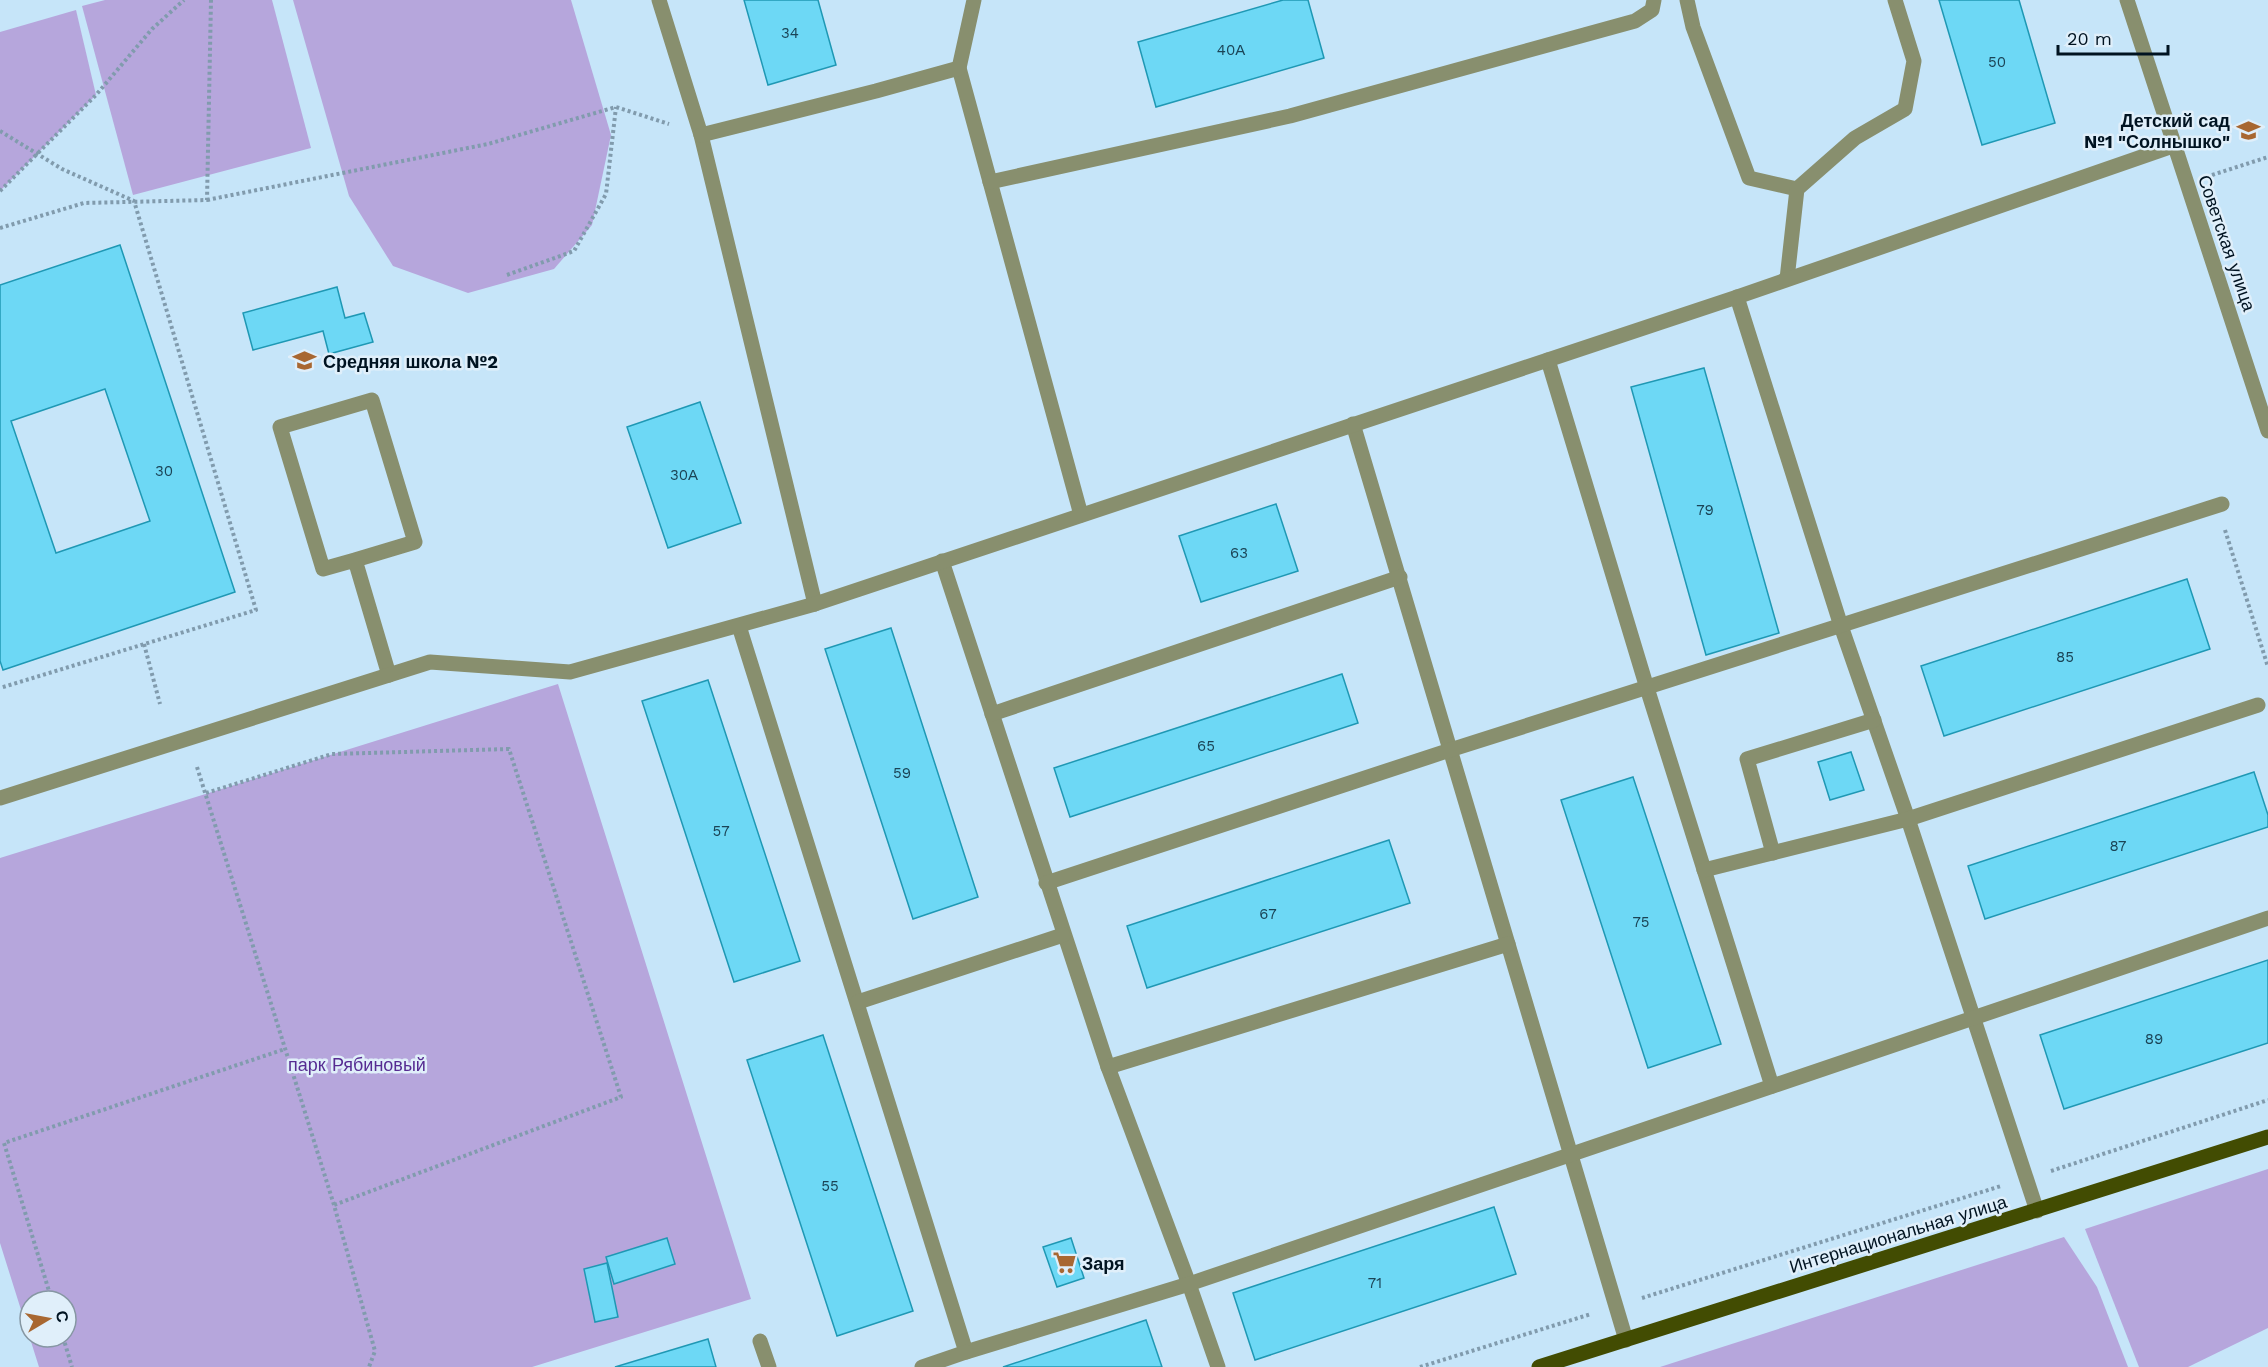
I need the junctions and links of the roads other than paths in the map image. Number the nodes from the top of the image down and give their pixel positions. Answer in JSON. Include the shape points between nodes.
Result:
{"nodes":[{"id":1,"x":659,"y":0,"type":"edge"},
{"id":2,"x":974,"y":0,"type":"edge"},
{"id":3,"x":1654,"y":0,"type":"edge"},
{"id":4,"x":1687,"y":0,"type":"edge"},
{"id":5,"x":1895,"y":0,"type":"edge"},
{"id":6,"x":2127,"y":0,"type":"edge"},
{"id":7,"x":959,"y":68,"type":"junction"},
{"id":8,"x":701,"y":135,"type":"junction"},
{"id":9,"x":2173,"y":146,"type":"junction"},
{"id":10,"x":990,"y":182,"type":"junction"},
{"id":11,"x":1797,"y":189,"type":"junction"},
{"id":12,"x":1787,"y":279,"type":"junction"},
{"id":13,"x":1737,"y":297,"type":"junction"},
{"id":14,"x":1548,"y":360,"type":"junction"},
{"id":15,"x":1353,"y":424,"type":"junction"},
{"id":16,"x":2268,"y":431,"type":"edge"},
{"id":17,"x":2222,"y":504,"type":"dead end"},
{"id":18,"x":1081,"y":515,"type":"junction"},
{"id":19,"x":355,"y":560,"type":"junction"},
{"id":20,"x":942,"y":561,"type":"junction"},
{"id":21,"x":1400,"y":577,"type":"junction"},
{"id":22,"x":815,"y":604,"type":"junction"},
{"id":23,"x":740,"y":626,"type":"junction"},
{"id":24,"x":1841,"y":626,"type":"junction"},
{"id":25,"x":389,"y":675,"type":"junction"},
{"id":26,"x":1647,"y":688,"type":"junction"},
{"id":27,"x":2258,"y":705,"type":"dead end"},
{"id":28,"x":992,"y":714,"type":"junction"},
{"id":29,"x":1874,"y":720,"type":"junction"},
{"id":30,"x":1450,"y":750,"type":"junction"},
{"id":31,"x":0,"y":798,"type":"edge"},
{"id":32,"x":1908,"y":819,"type":"junction"},
{"id":33,"x":1773,"y":853,"type":"junction"},
{"id":34,"x":1704,"y":870,"type":"junction"},
{"id":35,"x":1046,"y":883,"type":"junction"},
{"id":36,"x":2268,"y":918,"type":"edge"},
{"id":37,"x":1063,"y":935,"type":"junction"},
{"id":38,"x":1508,"y":944,"type":"junction"},
{"id":39,"x":858,"y":1002,"type":"junction"},
{"id":40,"x":1974,"y":1018,"type":"junction"},
{"id":41,"x":1108,"y":1067,"type":"junction"},
{"id":42,"x":1772,"y":1086,"type":"junction"},
{"id":43,"x":2268,"y":1137,"type":"edge"},
{"id":44,"x":1571,"y":1154,"type":"junction"},
{"id":45,"x":2037,"y":1211,"type":"junction"},
{"id":46,"x":1189,"y":1284,"type":"junction"},
{"id":47,"x":1626,"y":1340,"type":"junction"},
{"id":48,"x":760,"y":1341,"type":"dead end"},
{"id":49,"x":966,"y":1352,"type":"junction"},
{"id":50,"x":769,"y":1367,"type":"edge"},
{"id":51,"x":922,"y":1367,"type":"edge"},
{"id":52,"x":1218,"y":1367,"type":"edge"},
{"id":53,"x":1539,"y":1367,"type":"edge"}],
"edges":[{"from":1,"to":8,"type":"street"},
{"from":2,"to":7,"type":"street"},
{"from":3,"to":10,"type":"street","via":[[1652,10],[1635,21],[1302,113]]},
{"from":4,"to":11,"type":"street","via":[[1693,27],[1749,178]]},
{"from":5,"to":11,"type":"street","via":[[1914,61],[1905,109],[1855,138]]},
{"from":6,"to":9,"type":"street","name":"Советская улица"},
{"from":7,"to":8,"type":"street"},
{"from":7,"to":10,"type":"street"},
{"from":8,"to":22,"type":"street"},
{"from":9,"to":12,"type":"street"},
{"from":9,"to":16,"type":"street","name":"Советская улица"},
{"from":10,"to":18,"type":"street"},
{"from":11,"to":12,"type":"street"},
{"from":12,"to":13,"type":"street"},
{"from":13,"to":14,"type":"street"},
{"from":13,"to":24,"type":"street"},
{"from":14,"to":15,"type":"street"},
{"from":14,"to":26,"type":"street"},
{"from":15,"to":18,"type":"street"},
{"from":15,"to":21,"type":"street"},
{"from":17,"to":24,"type":"street"},
{"from":18,"to":20,"type":"street"},
{"from":19,"to":19,"type":"street","via":[[415,542],[372,400],[280,427],[323,569]]},
{"from":19,"to":25,"type":"street"},
{"from":20,"to":22,"type":"street"},
{"from":20,"to":28,"type":"street"},
{"from":21,"to":28,"type":"street"},
{"from":21,"to":30,"type":"street"},
{"from":22,"to":23,"type":"street"},
{"from":23,"to":25,"type":"street","via":[[570,672],[430,662]]},
{"from":23,"to":39,"type":"street"},
{"from":24,"to":26,"type":"street"},
{"from":24,"to":29,"type":"street"},
{"from":25,"to":31,"type":"street"},
{"from":26,"to":30,"type":"street"},
{"from":26,"to":34,"type":"street"},
{"from":27,"to":32,"type":"street"},
{"from":28,"to":35,"type":"street"},
{"from":29,"to":32,"type":"street"},
{"from":29,"to":33,"type":"street","via":[[1747,759]]},
{"from":30,"to":35,"type":"street"},
{"from":30,"to":38,"type":"street"},
{"from":32,"to":33,"type":"street"},
{"from":32,"to":40,"type":"street"},
{"from":33,"to":34,"type":"street"},
{"from":34,"to":42,"type":"street"},
{"from":35,"to":37,"type":"street"},
{"from":36,"to":40,"type":"street"},
{"from":37,"to":39,"type":"street"},
{"from":37,"to":41,"type":"street"},
{"from":38,"to":41,"type":"street"},
{"from":38,"to":44,"type":"street"},
{"from":39,"to":49,"type":"street"},
{"from":40,"to":42,"type":"street"},
{"from":40,"to":45,"type":"street"},
{"from":41,"to":46,"type":"street"},
{"from":42,"to":44,"type":"street"},
{"from":43,"to":45,"type":"main road","name":"Интернациональная улица"},
{"from":44,"to":46,"type":"street"},
{"from":44,"to":47,"type":"street"},
{"from":45,"to":47,"type":"main road","name":"Интернациональная улица"},
{"from":46,"to":49,"type":"street"},
{"from":46,"to":52,"type":"street"},
{"from":47,"to":53,"type":"main road","name":"Интернациональная улица"},
{"from":48,"to":50,"type":"street"},
{"from":49,"to":51,"type":"street"}]}
